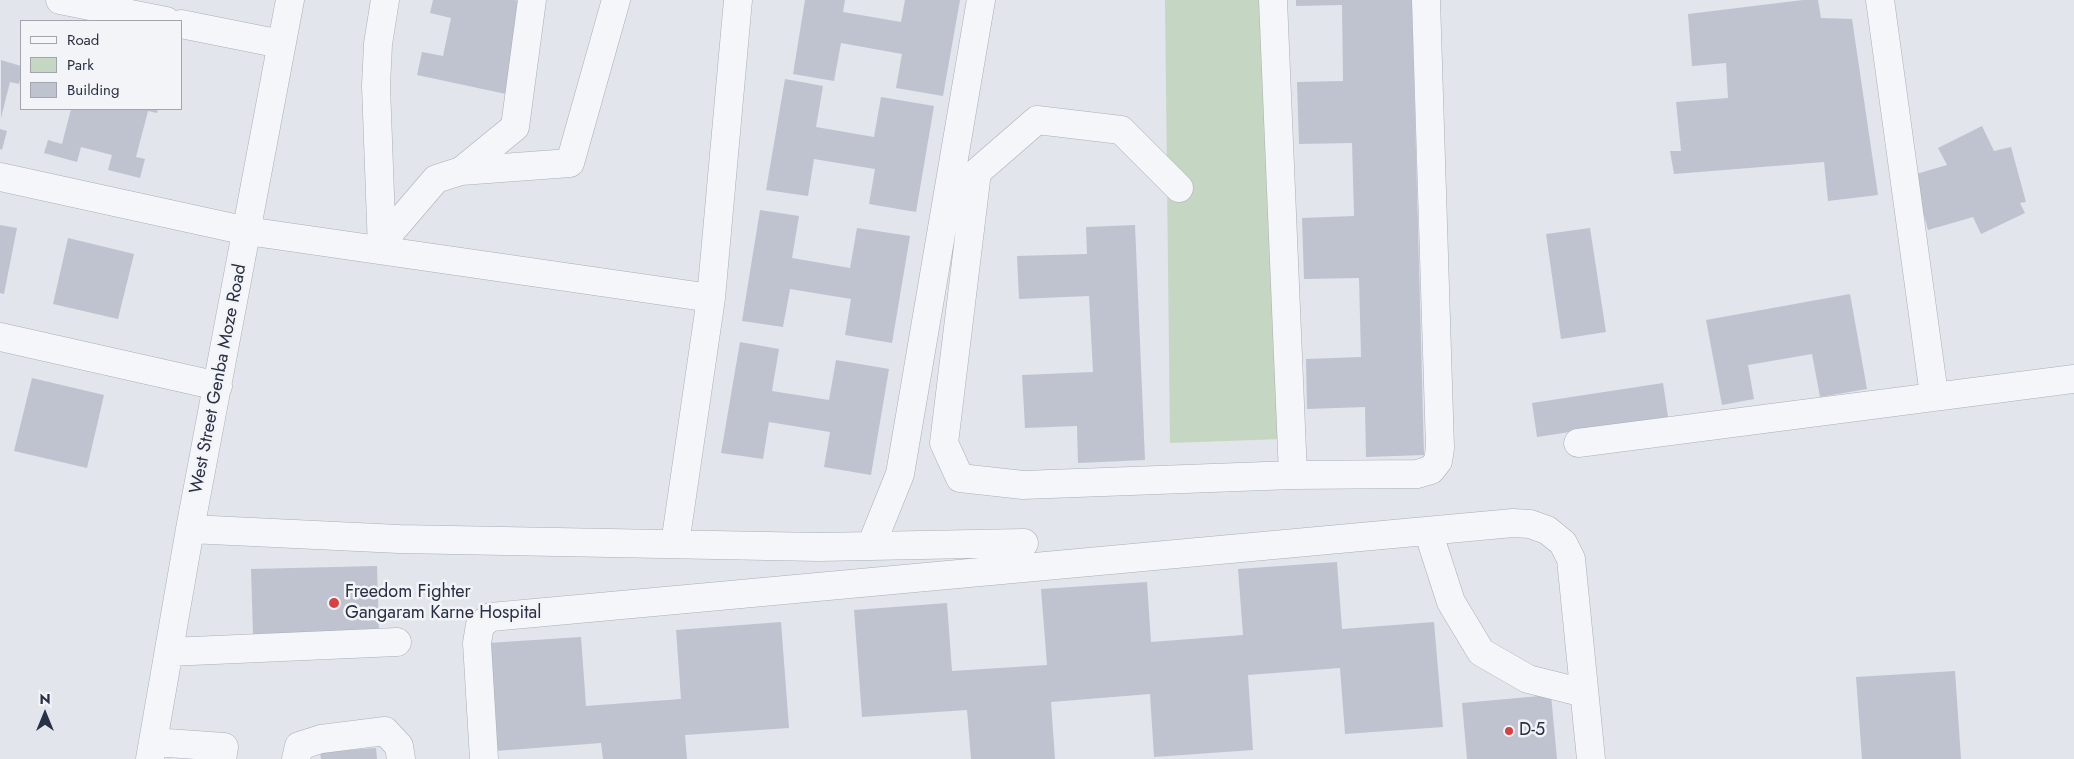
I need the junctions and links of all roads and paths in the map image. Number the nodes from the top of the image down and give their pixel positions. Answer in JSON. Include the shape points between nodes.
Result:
{"nodes":[{"id":1,"x":60,"y":0,"type":"edge"},
{"id":2,"x":290,"y":0,"type":"edge"},
{"id":3,"x":386,"y":0,"type":"edge"},
{"id":4,"x":532,"y":0,"type":"edge"},
{"id":5,"x":616,"y":0,"type":"edge"},
{"id":6,"x":738,"y":0,"type":"edge"},
{"id":7,"x":981,"y":0,"type":"edge"},
{"id":8,"x":1273,"y":0,"type":"edge"},
{"id":9,"x":1426,"y":0,"type":"edge"},
{"id":10,"x":1880,"y":0,"type":"edge"},
{"id":11,"x":161,"y":20,"type":"edge"},
{"id":12,"x":182,"y":24,"type":"edge"},
{"id":13,"x":282,"y":44,"type":"junction"},
{"id":14,"x":461,"y":171,"type":"junction"},
{"id":15,"x":0,"y":177,"type":"edge"},
{"id":16,"x":1179,"y":188,"type":"dead end"},
{"id":17,"x":247,"y":231,"type":"junction"},
{"id":18,"x":382,"y":245,"type":"junction"},
{"id":19,"x":710,"y":298,"type":"junction"},
{"id":20,"x":0,"y":337,"type":"edge"},
{"id":21,"x":2074,"y":379,"type":"edge"},
{"id":22,"x":218,"y":386,"type":"junction"},
{"id":23,"x":1934,"y":395,"type":"junction"},
{"id":24,"x":1578,"y":443,"type":"dead end"},
{"id":25,"x":1293,"y":475,"type":"junction"},
{"id":26,"x":190,"y":529,"type":"junction"},
{"id":27,"x":1428,"y":531,"type":"junction"},
{"id":28,"x":1024,"y":543,"type":"dead end"},
{"id":29,"x":675,"y":544,"type":"junction"},
{"id":30,"x":871,"y":546,"type":"junction"},
{"id":31,"x":396,"y":642,"type":"dead end"},
{"id":32,"x":169,"y":652,"type":"junction"},
{"id":33,"x":1584,"y":693,"type":"junction"},
{"id":34,"x":151,"y":750,"type":"edge"},
{"id":35,"x":222,"y":759,"type":"edge"},
{"id":36,"x":296,"y":759,"type":"edge"},
{"id":37,"x":401,"y":759,"type":"edge"},
{"id":38,"x":484,"y":759,"type":"edge"},
{"id":39,"x":1591,"y":759,"type":"edge"}],
"edges":[{"from":1,"to":11,"type":"street"},
{"from":2,"to":13,"type":"street","name":"West Street Genba Moze Road"},
{"from":3,"to":18,"type":"street","via":[[378,44],[376,86]]},
{"from":4,"to":14,"type":"street","via":[[515,127]]},
{"from":5,"to":14,"type":"street","via":[[570,163]]},
{"from":6,"to":19,"type":"street"},
{"from":7,"to":30,"type":"street","via":[[900,474]]},
{"from":8,"to":25,"type":"street"},
{"from":9,"to":25,"type":"street","via":[[1440,438],[1438,461],[1431,470],[1417,474]]},
{"from":10,"to":23,"type":"street"},
{"from":12,"to":13,"type":"street"},
{"from":13,"to":17,"type":"street","name":"West Street Genba Moze Road"},
{"from":14,"to":18,"type":"street","via":[[436,179]]},
{"from":15,"to":17,"type":"street"},
{"from":16,"to":25,"type":"street","via":[[1121,130],[1037,120],[977,172],[944,443],[960,478],[1023,484]]},
{"from":17,"to":18,"type":"street"},
{"from":17,"to":22,"type":"street","name":"West Street Genba Moze Road"},
{"from":18,"to":19,"type":"street"},
{"from":19,"to":29,"type":"street"},
{"from":20,"to":22,"type":"street"},
{"from":21,"to":23,"type":"street"},
{"from":22,"to":26,"type":"street","name":"West Street Genba Moze Road"},
{"from":23,"to":24,"type":"street"},
{"from":26,"to":29,"type":"street","via":[[399,539]]},
{"from":26,"to":32,"type":"street","name":"West Street Genba Moze Road"},
{"from":27,"to":33,"type":"street","via":[[1451,602],[1481,652],[1528,679]]},
{"from":27,"to":33,"type":"street","via":[[1530,524],[1547,530],[1563,543],[1571,559]]},
{"from":27,"to":38,"type":"street","via":[[491,617],[480,625],[477,643]]},
{"from":28,"to":30,"type":"street"},
{"from":29,"to":30,"type":"street"},
{"from":31,"to":32,"type":"street"},
{"from":32,"to":34,"type":"street","name":"West Street Genba Moze Road"},
{"from":33,"to":39,"type":"street"},
{"from":34,"to":35,"type":"street","via":[[224,748]]},
{"from":36,"to":37,"type":"street","via":[[300,746],[321,739],[384,732],[399,746]]}]}
